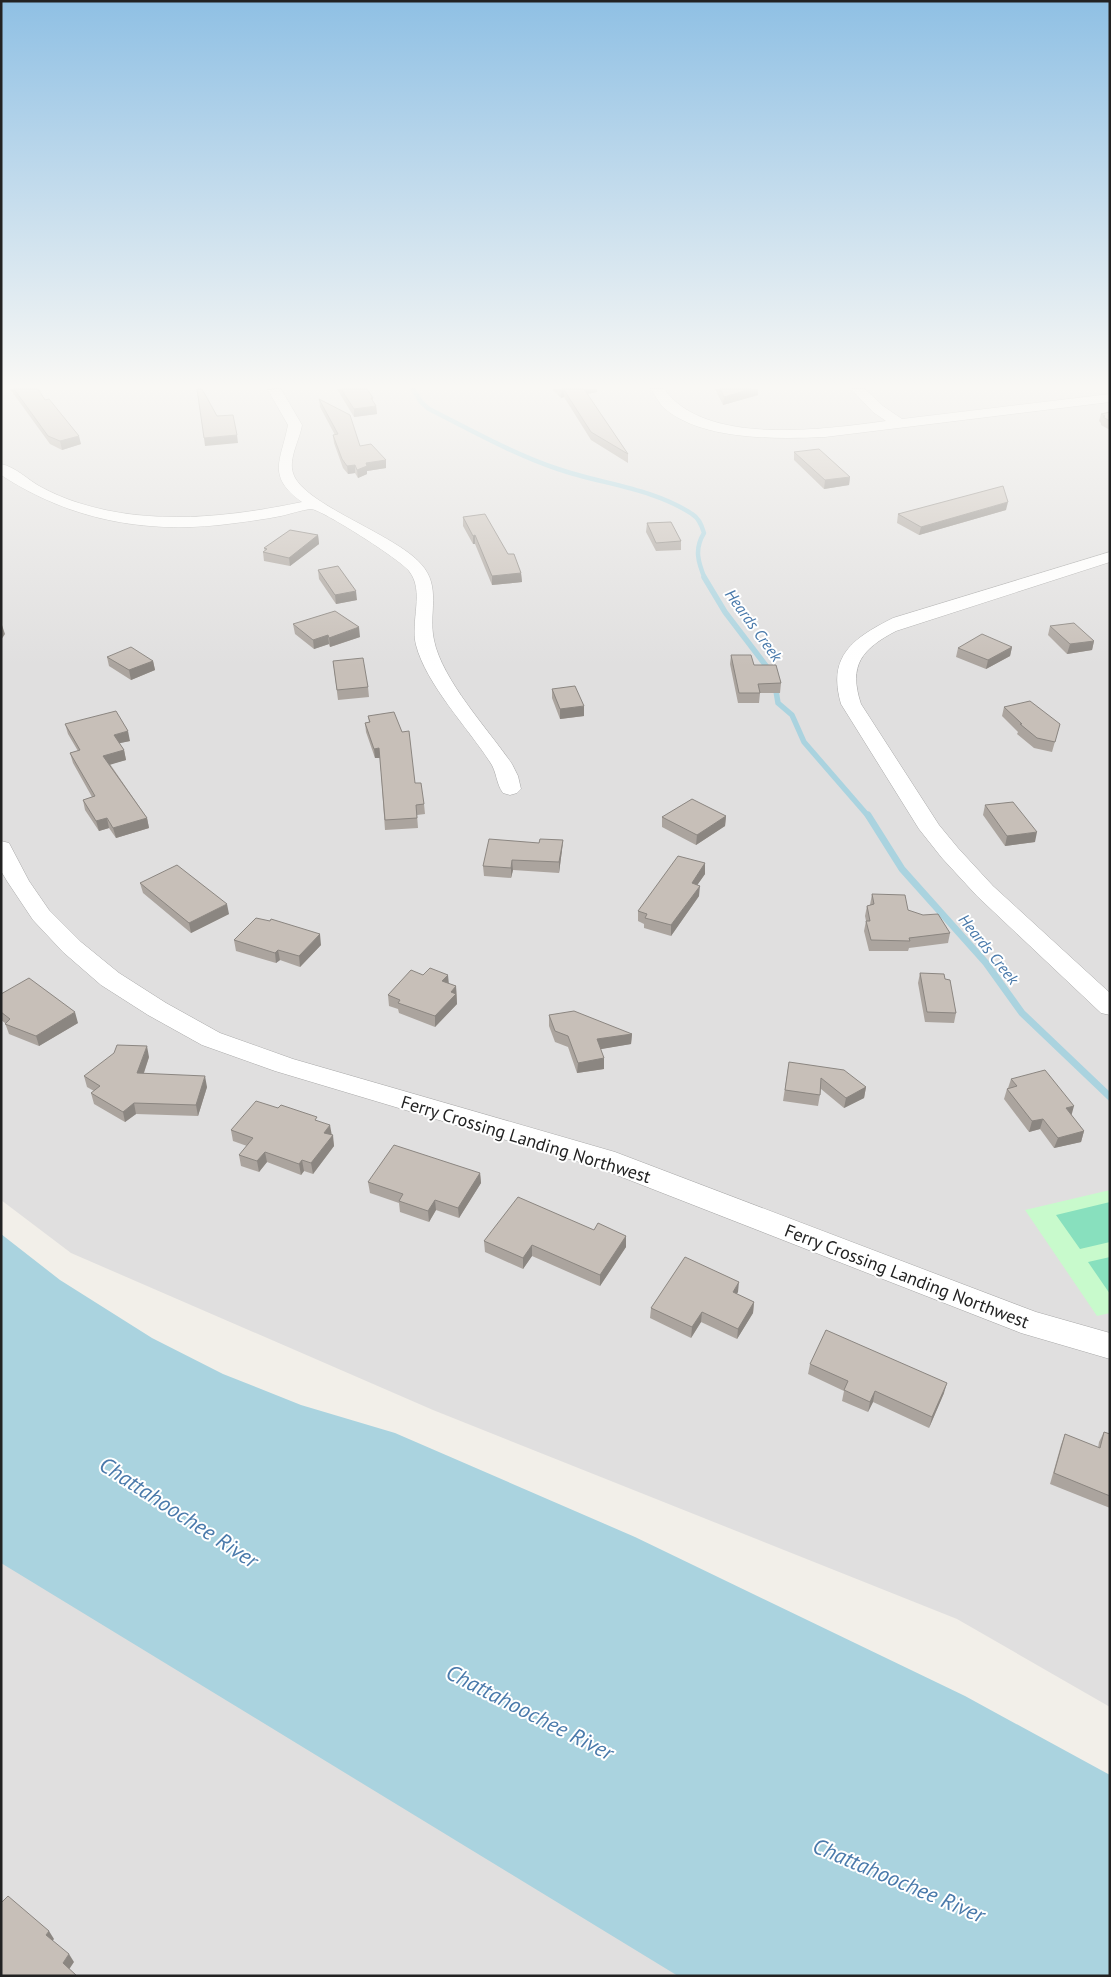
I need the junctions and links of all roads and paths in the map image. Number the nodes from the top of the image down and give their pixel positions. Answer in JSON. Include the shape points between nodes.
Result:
{"nodes":[{"id":1,"x":21,"y":481,"type":"edge"},
{"id":2,"x":290,"y":481,"type":"edge"},
{"id":3,"x":314,"y":504,"type":"junction"},
{"id":4,"x":1110,"y":557,"type":"edge"},
{"id":5,"x":510,"y":789,"type":"dead end"},
{"id":6,"x":1,"y":848,"type":"edge"},
{"id":7,"x":1110,"y":1007,"type":"edge"},
{"id":8,"x":1110,"y":1346,"type":"edge"}],
"edges":[{"from":1,"to":3,"type":"street","via":[[75,507],[138,520],[234,520]]},
{"from":2,"to":3,"type":"street"},
{"from":3,"to":5,"type":"street","via":[[391,545],[416,568],[427,593],[423,630],[429,656],[435,670],[502,764]]},
{"from":4,"to":7,"type":"street","via":[[884,629],[857,650],[849,662],[845,682],[851,704],[930,829],[985,891]]},
{"from":6,"to":8,"type":"street","name":"Ferry Crossing Landing Northwest","via":[[41,915],[72,948],[110,979],[211,1039],[284,1065],[605,1159],[1032,1324]]}]}
